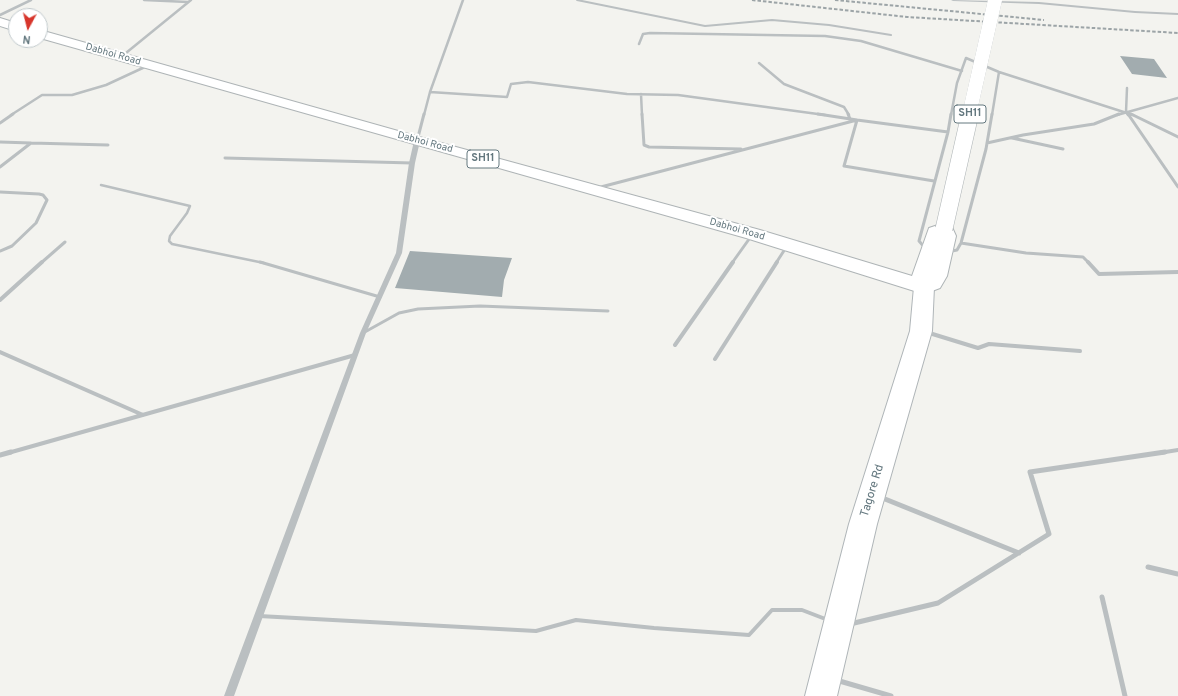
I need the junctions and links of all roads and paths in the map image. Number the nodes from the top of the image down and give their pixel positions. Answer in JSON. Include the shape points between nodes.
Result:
{"nodes":[{"id":1,"x":31,"y":0,"type":"edge"},
{"id":2,"x":144,"y":0,"type":"edge"},
{"id":3,"x":463,"y":0,"type":"edge"},
{"id":4,"x":577,"y":0,"type":"edge"},
{"id":5,"x":953,"y":0,"type":"edge"},
{"id":6,"x":977,"y":0,"type":"edge"},
{"id":7,"x":1000,"y":0,"type":"edge"},
{"id":8,"x":190,"y":1,"type":"edge"},
{"id":9,"x":1178,"y":14,"type":"edge"},
{"id":10,"x":0,"y":15,"type":"edge"},
{"id":11,"x":891,"y":35,"type":"dead end"},
{"id":12,"x":48,"y":36,"type":"edge"},
{"id":13,"x":639,"y":44,"type":"dead end"},
{"id":14,"x":121,"y":57,"type":"junction"},
{"id":15,"x":759,"y":62,"type":"dead end"},
{"id":16,"x":149,"y":65,"type":"junction"},
{"id":17,"x":962,"y":71,"type":"junction"},
{"id":18,"x":999,"y":72,"type":"junction"},
{"id":19,"x":1128,"y":88,"type":"dead end"},
{"id":20,"x":430,"y":92,"type":"junction"},
{"id":21,"x":641,"y":94,"type":"junction"},
{"id":22,"x":1178,"y":98,"type":"edge"},
{"id":23,"x":1126,"y":112,"type":"junction"},
{"id":24,"x":850,"y":119,"type":"junction"},
{"id":25,"x":857,"y":120,"type":"junction"},
{"id":26,"x":0,"y":123,"type":"edge"},
{"id":27,"x":948,"y":132,"type":"junction"},
{"id":28,"x":1178,"y":137,"type":"edge"},
{"id":29,"x":1011,"y":138,"type":"junction"},
{"id":30,"x":417,"y":141,"type":"junction"},
{"id":31,"x":0,"y":142,"type":"edge"},
{"id":32,"x":31,"y":143,"type":"junction"},
{"id":33,"x":987,"y":143,"type":"junction"},
{"id":34,"x":108,"y":145,"type":"dead end"},
{"id":35,"x":746,"y":149,"type":"junction"},
{"id":36,"x":1063,"y":149,"type":"dead end"},
{"id":37,"x":225,"y":158,"type":"dead end"},
{"id":38,"x":412,"y":163,"type":"junction"},
{"id":39,"x":0,"y":167,"type":"edge"},
{"id":40,"x":934,"y":181,"type":"junction"},
{"id":41,"x":101,"y":185,"type":"dead end"},
{"id":42,"x":1178,"y":188,"type":"edge"},
{"id":43,"x":595,"y":189,"type":"junction"},
{"id":44,"x":0,"y":192,"type":"edge"},
{"id":45,"x":753,"y":234,"type":"junction"},
{"id":46,"x":65,"y":242,"type":"dead end"},
{"id":47,"x":788,"y":244,"type":"junction"},
{"id":48,"x":943,"y":244,"type":"junction"},
{"id":49,"x":0,"y":251,"type":"edge"},
{"id":50,"x":1178,"y":272,"type":"edge"},
{"id":51,"x":924,"y":287,"type":"junction"},
{"id":52,"x":380,"y":297,"type":"junction"},
{"id":53,"x":0,"y":300,"type":"edge"},
{"id":54,"x":608,"y":311,"type":"dead end"},
{"id":55,"x":921,"y":331,"type":"junction"},
{"id":56,"x":364,"y":333,"type":"junction"},
{"id":57,"x":675,"y":344,"type":"dead end"},
{"id":58,"x":1080,"y":351,"type":"dead end"},
{"id":59,"x":0,"y":352,"type":"edge"},
{"id":60,"x":355,"y":355,"type":"junction"},
{"id":61,"x":715,"y":359,"type":"dead end"},
{"id":62,"x":143,"y":415,"type":"junction"},
{"id":63,"x":1178,"y":450,"type":"edge"},
{"id":64,"x":0,"y":455,"type":"edge"},
{"id":65,"x":872,"y":494,"type":"junction"},
{"id":66,"x":1019,"y":553,"type":"junction"},
{"id":67,"x":1148,"y":567,"type":"dead end"},
{"id":68,"x":1178,"y":574,"type":"edge"},
{"id":69,"x":1102,"y":597,"type":"dead end"},
{"id":70,"x":259,"y":616,"type":"junction"},
{"id":71,"x":838,"y":627,"type":"junction"},
{"id":72,"x":823,"y":686,"type":"edge"},
{"id":73,"x":229,"y":696,"type":"edge"},
{"id":74,"x":892,"y":696,"type":"edge"},
{"id":75,"x":1126,"y":696,"type":"edge"}],
"edges":[{"from":1,"to":10,"type":"street"},
{"from":2,"to":8,"type":"street"},
{"from":3,"to":20,"type":"street"},
{"from":4,"to":11,"type":"lane","via":[[706,26],[772,20],[829,25]]},
{"from":5,"to":6,"type":"street"},
{"from":6,"to":7,"type":"street"},
{"from":7,"to":9,"type":"street"},
{"from":7,"to":48,"type":"main road","number":"SH11","bridge":true},
{"from":8,"to":14,"type":"street"},
{"from":12,"to":14,"type":"main road","name":"Dabhoi Road","number":"SH11"},
{"from":13,"to":17,"type":"street","via":[[644,34],[650,33],[825,36],[861,41]]},
{"from":14,"to":16,"type":"main road","name":"Dabhoi Road","number":"SH11"},
{"from":15,"to":24,"type":"street","via":[[784,84],[844,107]]},
{"from":16,"to":26,"type":"street","via":[[106,85],[72,95],[42,96]]},
{"from":16,"to":30,"type":"main road","name":"Dabhoi Road","number":"SH11"},
{"from":17,"to":18,"type":"street","via":[[966,58]]},
{"from":17,"to":27,"type":"street","via":[[957,83]]},
{"from":18,"to":23,"type":"street"},
{"from":18,"to":33,"type":"street"},
{"from":19,"to":23,"type":"street"},
{"from":20,"to":21,"type":"street","via":[[507,97],[511,84],[528,82]]},
{"from":20,"to":30,"type":"street"},
{"from":21,"to":24,"type":"street","via":[[678,95]]},
{"from":21,"to":35,"type":"street","via":[[644,145]]},
{"from":22,"to":23,"type":"street"},
{"from":23,"to":28,"type":"street"},
{"from":23,"to":29,"type":"street","via":[[1094,124]]},
{"from":23,"to":42,"type":"street"},
{"from":24,"to":25,"type":"street"},
{"from":25,"to":27,"type":"street"},
{"from":25,"to":35,"type":"street"},
{"from":25,"to":40,"type":"street","via":[[844,166]]},
{"from":27,"to":40,"type":"street"},
{"from":29,"to":33,"type":"street"},
{"from":29,"to":36,"type":"street"},
{"from":30,"to":38,"type":"street"},
{"from":30,"to":43,"type":"main road","name":"Dabhoi Road","number":"SH11"},
{"from":31,"to":32,"type":"street"},
{"from":32,"to":34,"type":"street"},
{"from":32,"to":39,"type":"street"},
{"from":33,"to":48,"type":"street"},
{"from":35,"to":43,"type":"street"},
{"from":37,"to":38,"type":"street"},
{"from":38,"to":52,"type":"street","via":[[399,253]]},
{"from":40,"to":48,"type":"street","via":[[919,241]]},
{"from":41,"to":52,"type":"lane","via":[[190,206],[170,236],[169,241],[178,246],[256,261]]},
{"from":43,"to":45,"type":"main road","name":"Dabhoi Road","number":"SH11"},
{"from":44,"to":49,"type":"street","via":[[40,194],[47,200],[36,223],[12,246]]},
{"from":45,"to":47,"type":"main road","name":"Dabhoi Road","number":"SH11"},
{"from":45,"to":57,"type":"street"},
{"from":46,"to":53,"type":"street"},
{"from":47,"to":51,"type":"main road","name":"Dabhoi Road","number":"SH11"},
{"from":47,"to":61,"type":"street"},
{"from":48,"to":50,"type":"street","via":[[1083,257],[1099,274]]},
{"from":48,"to":51,"type":"main road","via":[[933,283]]},
{"from":51,"to":55,"type":"main road","name":"Tagore Rd"},
{"from":52,"to":56,"type":"street"},
{"from":54,"to":56,"type":"lane","via":[[480,306],[418,309],[399,313]]},
{"from":55,"to":58,"type":"street","via":[[978,348],[989,344]]},
{"from":55,"to":65,"type":"main road","name":"Tagore Rd"},
{"from":56,"to":60,"type":"street"},
{"from":59,"to":62,"type":"street"},
{"from":60,"to":62,"type":"street"},
{"from":60,"to":70,"type":"street"},
{"from":62,"to":64,"type":"street"},
{"from":63,"to":66,"type":"street","via":[[1030,472],[1049,534]]},
{"from":65,"to":66,"type":"street"},
{"from":65,"to":71,"type":"main road","name":"Tagore Rd"},
{"from":66,"to":71,"type":"street","via":[[938,603]]},
{"from":67,"to":68,"type":"street"},
{"from":69,"to":75,"type":"street"},
{"from":70,"to":71,"type":"lane","via":[[536,631],[576,620],[749,635],[772,610],[802,610]]},
{"from":70,"to":73,"type":"street"},
{"from":71,"to":72,"type":"main road","name":"Tagore Rd"},
{"from":72,"to":74,"type":"street"}]}
